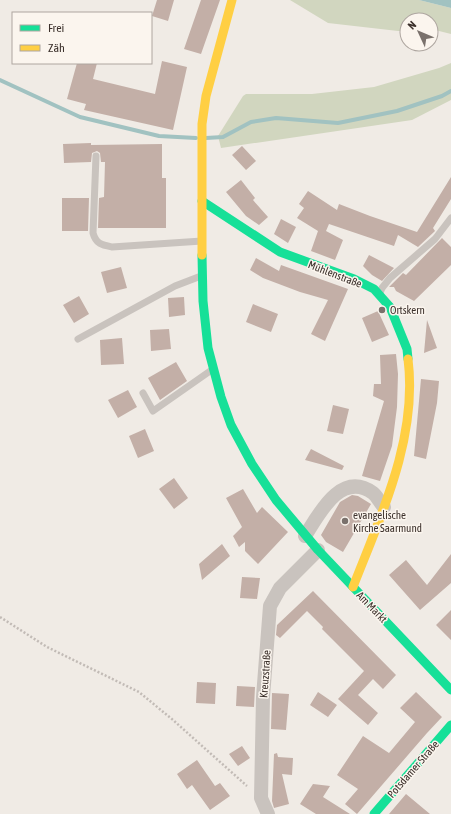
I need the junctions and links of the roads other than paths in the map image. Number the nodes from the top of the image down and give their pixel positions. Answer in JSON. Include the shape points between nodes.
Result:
{"nodes":[{"id":1,"x":232,"y":0,"type":"edge"},
{"id":2,"x":96,"y":156,"type":"dead end"},
{"id":3,"x":202,"y":201,"type":"junction"},
{"id":4,"x":451,"y":218,"type":"edge"},
{"id":5,"x":202,"y":241,"type":"junction"},
{"id":6,"x":203,"y":276,"type":"junction"},
{"id":7,"x":379,"y":295,"type":"junction"},
{"id":8,"x":78,"y":338,"type":"dead end"},
{"id":9,"x":213,"y":369,"type":"junction"},
{"id":10,"x":143,"y":393,"type":"dead end"},
{"id":11,"x":384,"y":507,"type":"junction"},
{"id":12,"x":305,"y":536,"type":"junction"},
{"id":13,"x":318,"y":550,"type":"junction"},
{"id":14,"x":353,"y":587,"type":"junction"},
{"id":15,"x":451,"y":690,"type":"edge"},
{"id":16,"x":451,"y":725,"type":"edge"},
{"id":17,"x":268,"y":814,"type":"edge"},
{"id":18,"x":374,"y":814,"type":"edge"}],
"edges":[{"from":1,"to":3,"type":"main road","via":[[206,96],[202,124]]},
{"from":2,"to":5,"type":"lane","via":[[93,233],[95,240],[112,247]]},
{"from":3,"to":5,"type":"main road"},
{"from":3,"to":7,"type":"main road","name":"Mühlenstraße","via":[[280,252],[354,279],[374,289]]},
{"from":4,"to":7,"type":"lane","via":[[435,239],[390,278]]},
{"from":5,"to":6,"type":"main road"},
{"from":6,"to":8,"type":"lane","via":[[175,286]]},
{"from":6,"to":9,"type":"main road","via":[[205,327]]},
{"from":7,"to":11,"type":"main road","name":"Mühlenstraße","via":[[390,307],[407,349],[410,374],[403,448]]},
{"from":9,"to":10,"type":"lane","via":[[153,411]]},
{"from":9,"to":12,"type":"main road","name":"Am Markt","via":[[231,425],[252,464],[276,500]]},
{"from":11,"to":12,"type":"street","via":[[374,494],[364,488],[353,486],[340,491],[328,502]]},
{"from":11,"to":14,"type":"main road","name":"Mühlenstraße"},
{"from":12,"to":13,"type":"main road","name":"Am Markt"},
{"from":13,"to":14,"type":"main road","name":"Am Markt"},
{"from":13,"to":17,"type":"street","name":"Kreuzstraße","via":[[280,588],[270,606],[263,697],[261,798]]},
{"from":14,"to":15,"type":"main road","name":"Am Markt"},
{"from":16,"to":18,"type":"main road","name":"Potsdamer Straße"}]}
